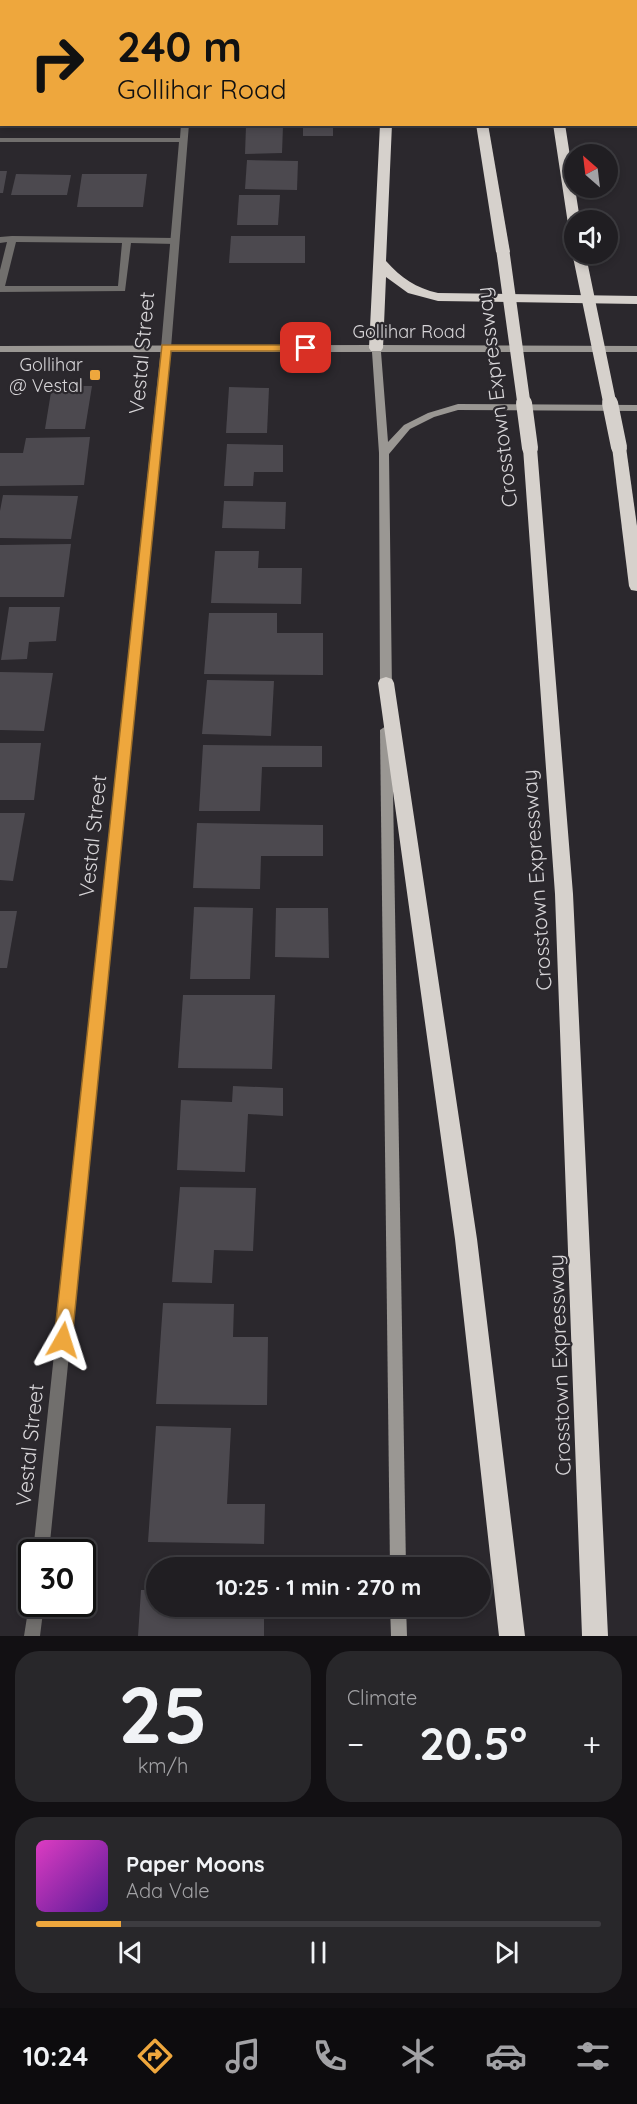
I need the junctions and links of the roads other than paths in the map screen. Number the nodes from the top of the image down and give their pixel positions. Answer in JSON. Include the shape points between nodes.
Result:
{"nodes":[{"id":1,"x":185,"y":126,"type":"edge"},
{"id":2,"x":386,"y":126,"type":"edge"},
{"id":3,"x":482,"y":126,"type":"edge"},
{"id":4,"x":559,"y":126,"type":"edge"},
{"id":5,"x":0,"y":140,"type":"edge"},
{"id":6,"x":183,"y":140,"type":"junction"},
{"id":7,"x":572,"y":210,"type":"edge"},
{"id":8,"x":12,"y":239,"type":"junction"},
{"id":9,"x":0,"y":240,"type":"edge"},
{"id":10,"x":127,"y":240,"type":"junction"},
{"id":11,"x":175,"y":241,"type":"junction"},
{"id":12,"x":381,"y":263,"type":"junction"},
{"id":13,"x":581,"y":264,"type":"edge"},
{"id":14,"x":0,"y":289,"type":"edge"},
{"id":15,"x":637,"y":300,"type":"edge"},
{"id":16,"x":166,"y":348,"type":"junction"},
{"id":17,"x":376,"y":348,"type":"junction"},
{"id":18,"x":0,"y":349,"type":"edge"},
{"id":19,"x":637,"y":350,"type":"edge"},
{"id":20,"x":637,"y":408,"type":"edge"},
{"id":21,"x":384,"y":453,"type":"junction"},
{"id":22,"x":637,"y":586,"type":"edge"},
{"id":23,"x":386,"y":683,"type":"junction"},
{"id":24,"x":42,"y":1539,"type":"edge"},
{"id":25,"x":398,"y":1557,"type":"edge"},
{"id":26,"x":34,"y":1617,"type":"edge"},
{"id":27,"x":398,"y":1617,"type":"edge"},
{"id":28,"x":32,"y":1636,"type":"edge"},
{"id":29,"x":399,"y":1636,"type":"edge"},
{"id":30,"x":512,"y":1636,"type":"edge"},
{"id":31,"x":595,"y":1636,"type":"edge"}],
"edges":[{"from":1,"to":6,"type":"street","name":"Vestal Street"},
{"from":2,"to":12,"type":"highway"},
{"from":3,"to":31,"type":"highway","name":"Crosstown Expressway","bridge":true,"via":[[530,448],[564,894]]},
{"from":4,"to":7,"type":"highway"},
{"from":5,"to":6,"type":"street"},
{"from":6,"to":11,"type":"street","name":"Vestal Street"},
{"from":8,"to":9,"type":"street"},
{"from":8,"to":10,"type":"street"},
{"from":8,"to":14,"type":"street"},
{"from":10,"to":11,"type":"street"},
{"from":10,"to":14,"type":"street","via":[[122,289]]},
{"from":11,"to":16,"type":"street","name":"Vestal Street"},
{"from":12,"to":15,"type":"highway","via":[[395,280],[416,293],[438,297]]},
{"from":12,"to":17,"type":"highway"},
{"from":13,"to":22,"type":"highway","bridge":true,"via":[[619,447]]},
{"from":16,"to":17,"type":"main road","name":"Gollihar Road"},
{"from":16,"to":18,"type":"main road","name":"Gollihar Road"},
{"from":16,"to":24,"type":"street","name":"Vestal Street"},
{"from":17,"to":19,"type":"main road","name":"Gollihar Road"},
{"from":17,"to":21,"type":"main road"},
{"from":20,"to":21,"type":"main road","via":[[458,407],[407,427]]},
{"from":21,"to":23,"type":"main road"},
{"from":23,"to":25,"type":"main road"},
{"from":23,"to":30,"type":"highway","via":[[466,1239]]},
{"from":26,"to":28,"type":"street"},
{"from":27,"to":29,"type":"main road"}]}
